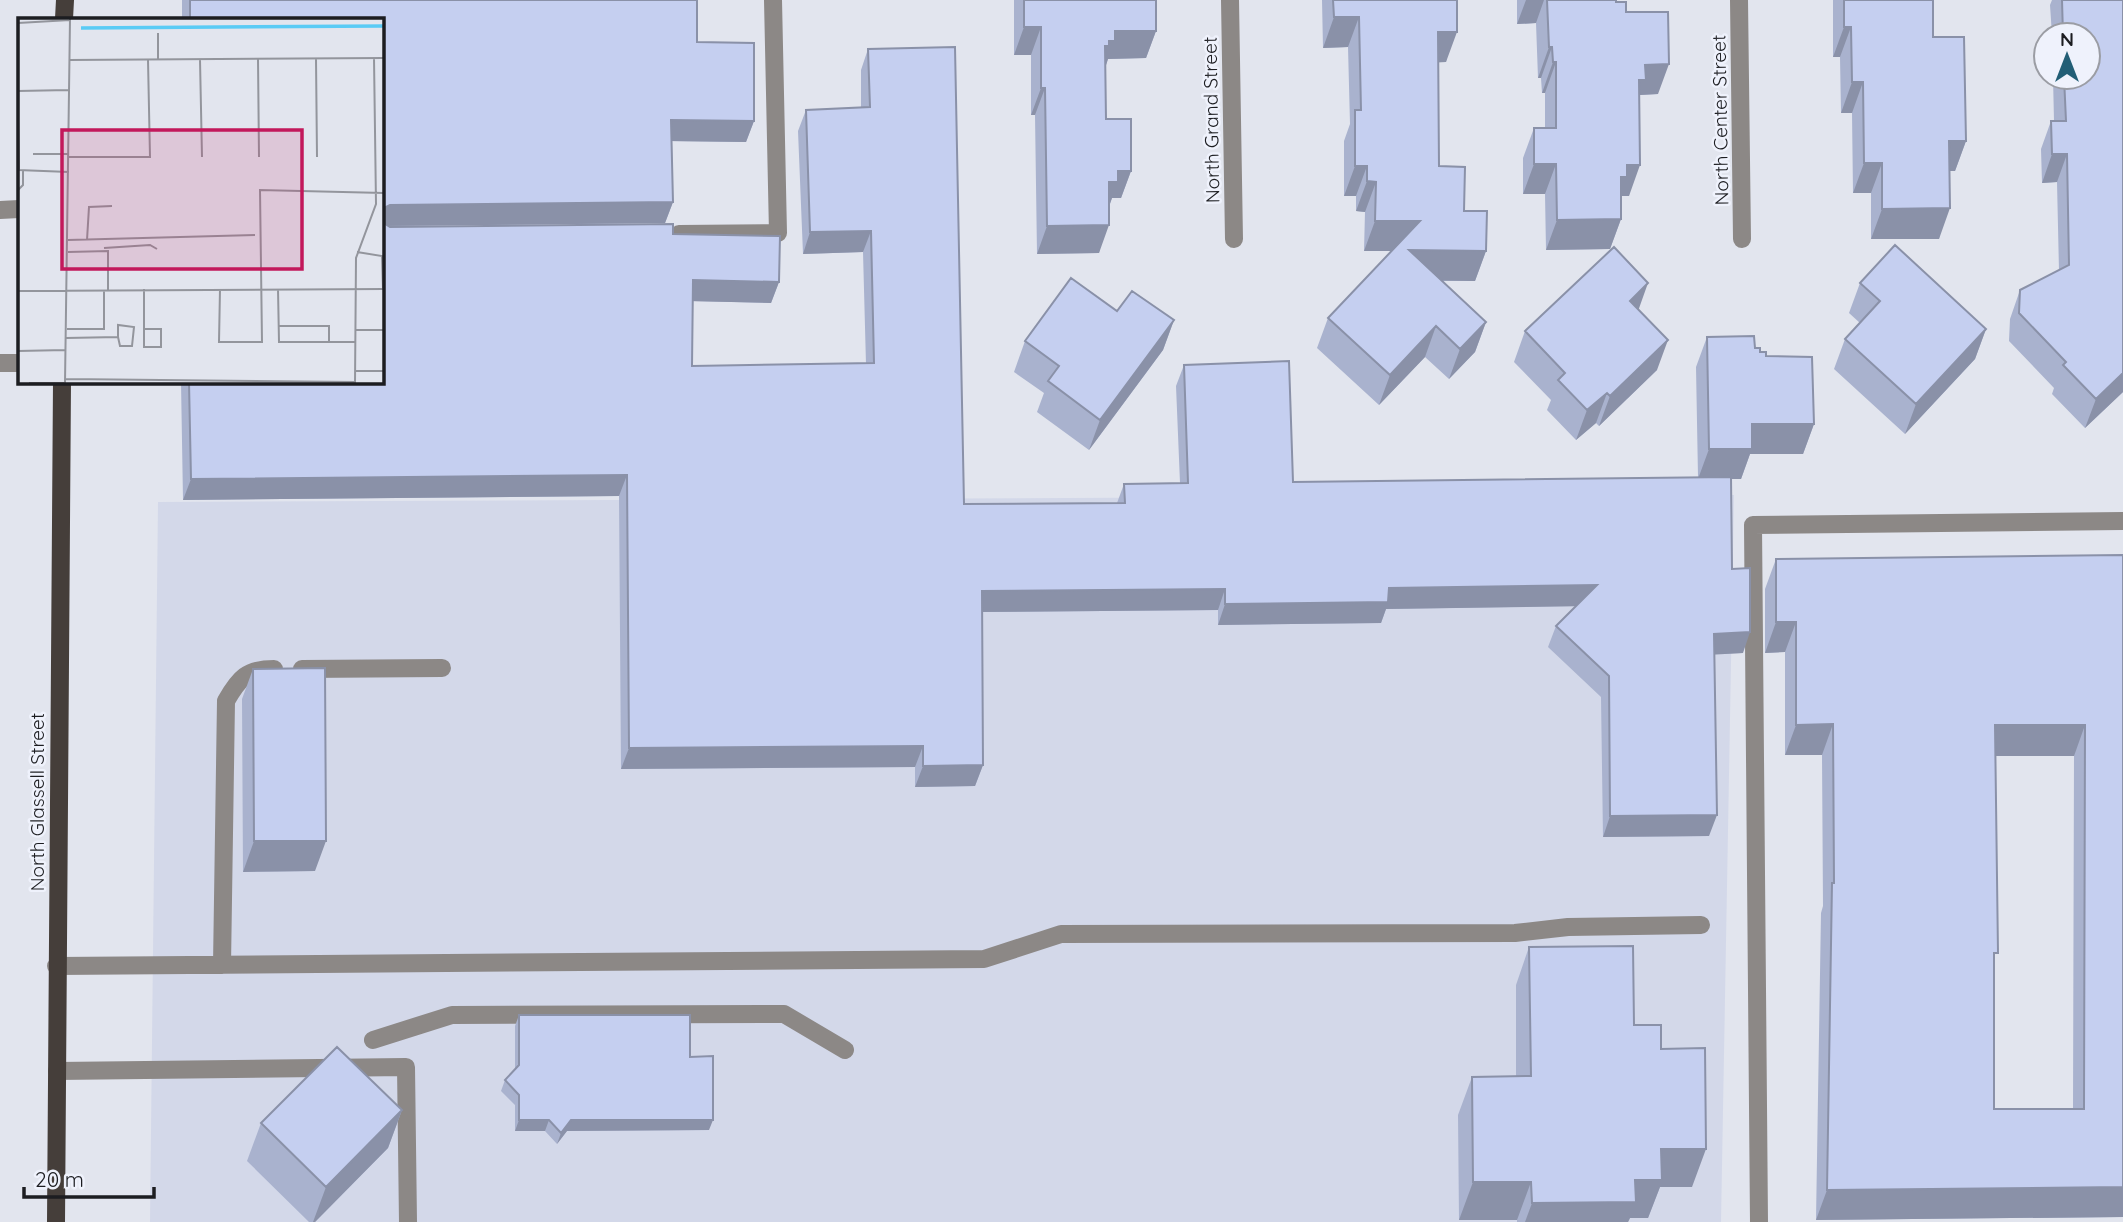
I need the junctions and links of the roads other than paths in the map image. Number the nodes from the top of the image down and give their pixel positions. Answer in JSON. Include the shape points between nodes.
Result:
{"nodes":[{"id":1,"x":65,"y":0,"type":"edge"},
{"id":2,"x":773,"y":0,"type":"edge"},
{"id":3,"x":1230,"y":0,"type":"edge"},
{"id":4,"x":1739,"y":0,"type":"edge"},
{"id":5,"x":64,"y":18,"type":"edge"},
{"id":6,"x":0,"y":209,"type":"edge"},
{"id":7,"x":18,"y":209,"type":"edge"},
{"id":8,"x":655,"y":235,"type":"edge"},
{"id":9,"x":1234,"y":239,"type":"dead end"},
{"id":10,"x":1742,"y":239,"type":"dead end"},
{"id":11,"x":0,"y":363,"type":"edge"},
{"id":12,"x":18,"y":363,"type":"edge"},
{"id":13,"x":62,"y":383,"type":"edge"},
{"id":14,"x":2123,"y":521,"type":"edge"},
{"id":15,"x":442,"y":668,"type":"dead end"},
{"id":16,"x":1701,"y":925,"type":"dead end"},
{"id":17,"x":222,"y":965,"type":"junction"},
{"id":18,"x":56,"y":966,"type":"junction"},
{"id":19,"x":373,"y":1040,"type":"dead end"},
{"id":20,"x":845,"y":1050,"type":"dead end"},
{"id":21,"x":58,"y":1071,"type":"junction"},
{"id":22,"x":56,"y":1222,"type":"edge"},
{"id":23,"x":408,"y":1222,"type":"edge"},
{"id":24,"x":1759,"y":1222,"type":"edge"}],
"edges":[{"from":1,"to":5,"type":"main road"},
{"from":2,"to":8,"type":"street","via":[[778,233]]},
{"from":3,"to":9,"type":"street","name":"North Grand Street"},
{"from":4,"to":10,"type":"street","name":"North Center Street"},
{"from":6,"to":7,"type":"street"},
{"from":11,"to":12,"type":"street"},
{"from":13,"to":18,"type":"main road","name":"North Glassell Street"},
{"from":14,"to":24,"type":"street","via":[[1753,525]]},
{"from":15,"to":17,"type":"street","via":[[253,669],[240,678],[226,701],[223,729]]},
{"from":16,"to":17,"type":"street","via":[[1568,927],[1515,933],[1061,934],[984,960]]},
{"from":17,"to":18,"type":"street"},
{"from":18,"to":21,"type":"main road","name":"North Glassell Street"},
{"from":19,"to":20,"type":"street","via":[[452,1014],[783,1014]]},
{"from":21,"to":22,"type":"main road","name":"North Glassell Street"},
{"from":21,"to":23,"type":"street","via":[[406,1067]]}]}
